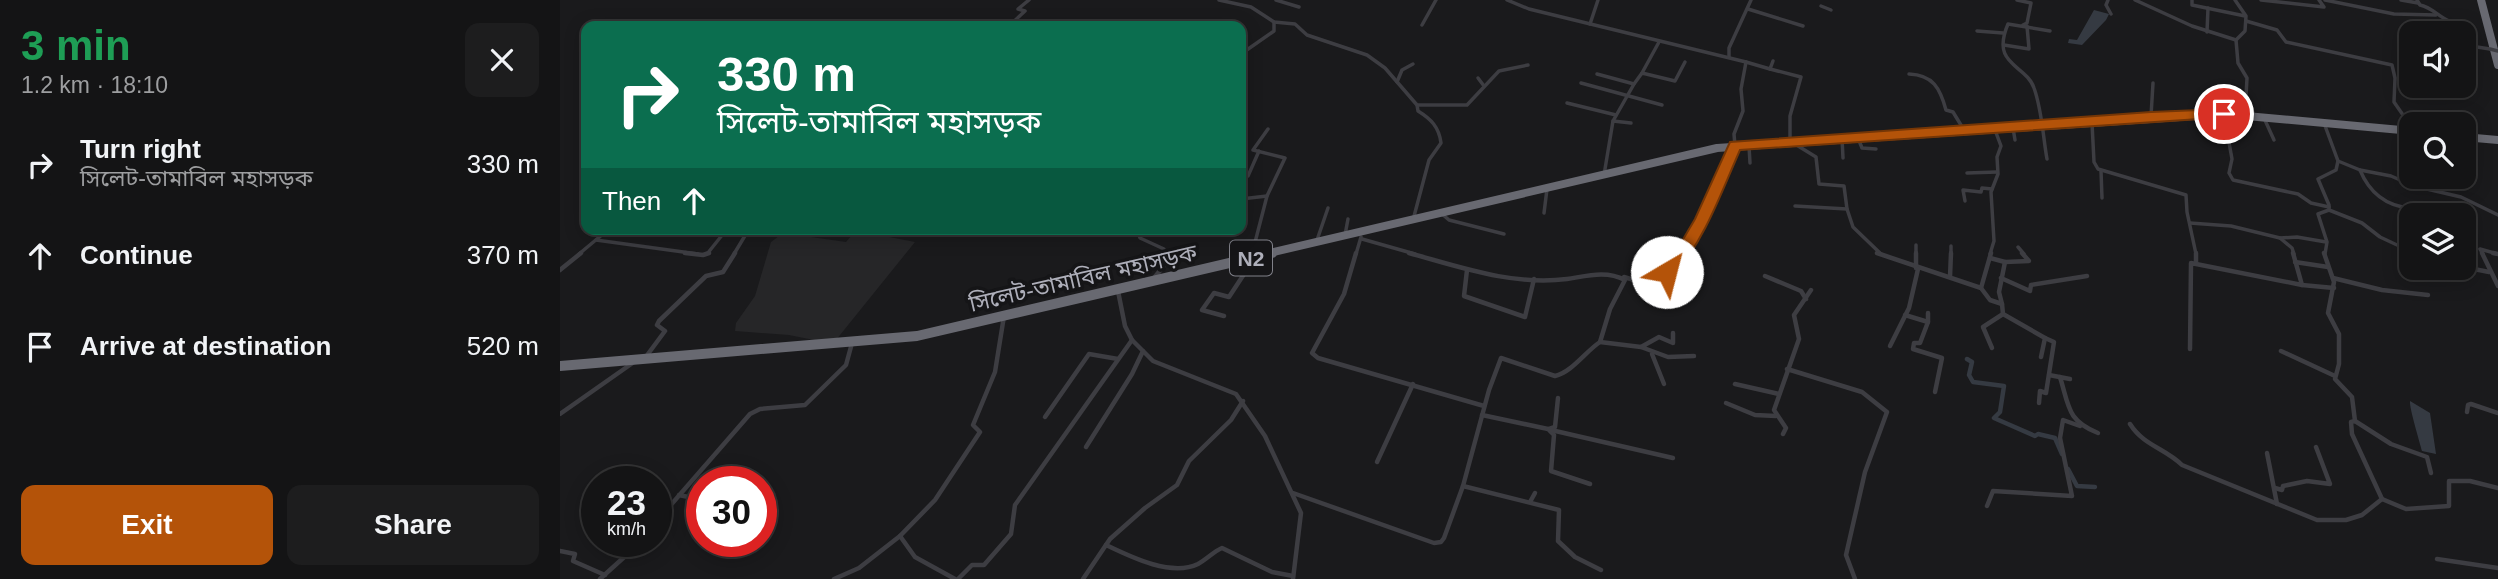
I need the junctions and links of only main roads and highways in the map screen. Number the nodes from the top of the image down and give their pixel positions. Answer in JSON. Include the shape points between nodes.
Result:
{"nodes":[{"id":1,"x":2481,"y":0,"type":"edge"},
{"id":2,"x":2498,"y":65,"type":"edge"},
{"id":3,"x":2399,"y":129,"type":"edge"},
{"id":4,"x":2476,"y":138,"type":"edge"},
{"id":5,"x":2498,"y":140,"type":"edge"},
{"id":6,"x":560,"y":366,"type":"edge"}],
"edges":[{"from":1,"to":2,"type":"highway"},
{"from":3,"to":6,"type":"highway","name":"সিলেট-তামাবিল মহাসড়ক","number":"N2","via":[[2224,114],[1735,146],[917,336]]},
{"from":4,"to":5,"type":"highway"}]}
